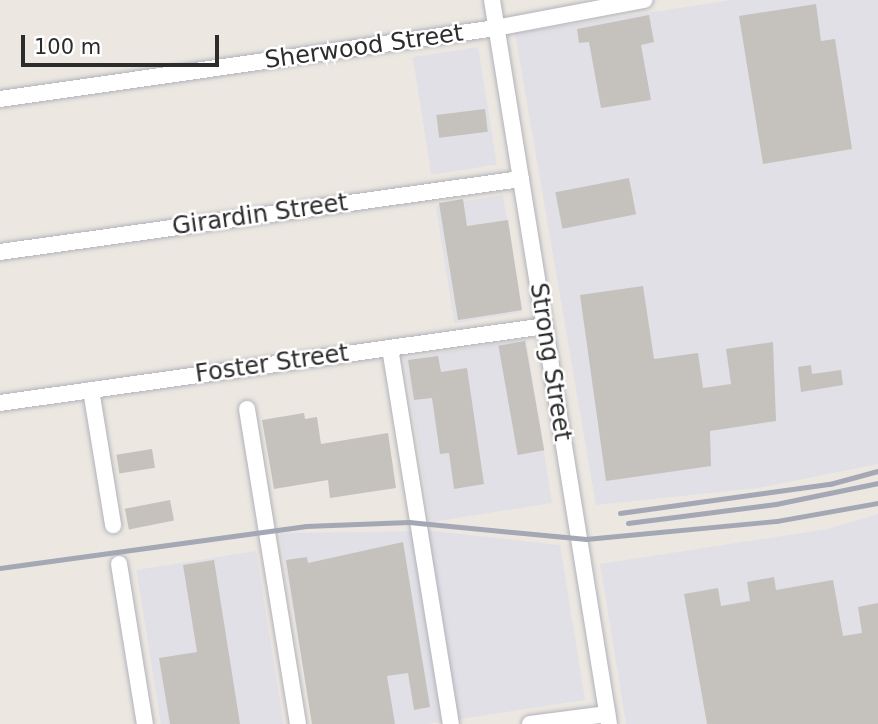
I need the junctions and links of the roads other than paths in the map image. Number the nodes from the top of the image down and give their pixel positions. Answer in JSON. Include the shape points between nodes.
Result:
{"nodes":[{"id":1,"x":492,"y":0,"type":"edge"},
{"id":2,"x":644,"y":0,"type":"edge"},
{"id":3,"x":496,"y":28,"type":"junction"},
{"id":4,"x":0,"y":99,"type":"edge"},
{"id":5,"x":521,"y":179,"type":"junction"},
{"id":6,"x":0,"y":252,"type":"edge"},
{"id":7,"x":545,"y":326,"type":"junction"},
{"id":8,"x":390,"y":348,"type":"junction"},
{"id":9,"x":91,"y":390,"type":"junction"},
{"id":10,"x":0,"y":402,"type":"edge"},
{"id":11,"x":247,"y":409,"type":"dead end"},
{"id":12,"x":113,"y":525,"type":"dead end"},
{"id":13,"x":118,"y":564,"type":"dead end"},
{"id":14,"x":608,"y":719,"type":"edge"},
{"id":15,"x":145,"y":724,"type":"edge"},
{"id":16,"x":298,"y":724,"type":"edge"},
{"id":17,"x":451,"y":724,"type":"edge"},
{"id":18,"x":530,"y":724,"type":"edge"}],
"edges":[{"from":1,"to":3,"type":"street","name":"Strong Street"},
{"from":2,"to":3,"type":"street","name":"Sherwood Street"},
{"from":3,"to":4,"type":"street","name":"Sherwood Street"},
{"from":3,"to":5,"type":"street","name":"Strong Street"},
{"from":5,"to":6,"type":"street","name":"Girardin Street"},
{"from":5,"to":7,"type":"street","name":"Strong Street"},
{"from":7,"to":8,"type":"street","name":"Foster Street"},
{"from":7,"to":14,"type":"street","name":"Strong Street"},
{"from":8,"to":9,"type":"street","name":"Foster Street"},
{"from":8,"to":17,"type":"street"},
{"from":9,"to":10,"type":"street","name":"Foster Street"},
{"from":9,"to":12,"type":"street"},
{"from":11,"to":16,"type":"street"},
{"from":13,"to":15,"type":"street"},
{"from":14,"to":18,"type":"street"}]}
